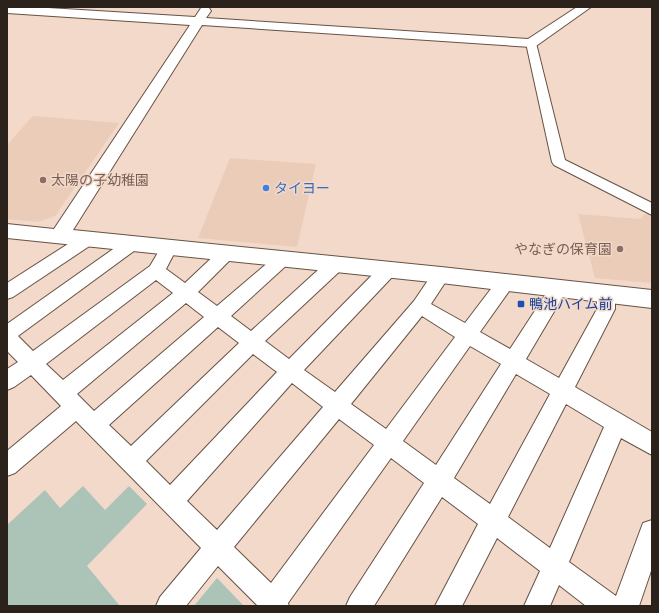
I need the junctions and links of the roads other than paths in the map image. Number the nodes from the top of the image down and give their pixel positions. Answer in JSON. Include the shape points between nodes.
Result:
{"nodes":[{"id":1,"x":207,"y":7,"type":"edge"},
{"id":2,"x":585,"y":7,"type":"edge"},
{"id":3,"x":7,"y":9,"type":"edge"},
{"id":4,"x":38,"y":9,"type":"edge"},
{"id":5,"x":198,"y":22,"type":"junction"},
{"id":6,"x":531,"y":43,"type":"junction"},
{"id":7,"x":652,"y":210,"type":"edge"},
{"id":8,"x":7,"y":231,"type":"edge"},
{"id":9,"x":59,"y":236,"type":"junction"},
{"id":10,"x":88,"y":239,"type":"junction"},
{"id":11,"x":132,"y":244,"type":"junction"},
{"id":12,"x":169,"y":248,"type":"junction"},
{"id":13,"x":227,"y":254,"type":"junction"},
{"id":14,"x":283,"y":259,"type":"junction"},
{"id":15,"x":335,"y":264,"type":"junction"},
{"id":16,"x":388,"y":270,"type":"junction"},
{"id":17,"x":156,"y":271,"type":"junction"},
{"id":18,"x":440,"y":275,"type":"junction"},
{"id":19,"x":506,"y":282,"type":"junction"},
{"id":20,"x":559,"y":288,"type":"junction"},
{"id":21,"x":7,"y":292,"type":"edge"},
{"id":22,"x":186,"y":293,"type":"junction"},
{"id":23,"x":606,"y":294,"type":"junction"},
{"id":24,"x":652,"y":299,"type":"edge"},
{"id":25,"x":420,"y":306,"type":"junction"},
{"id":26,"x":219,"y":317,"type":"junction"},
{"id":27,"x":7,"y":334,"type":"edge"},
{"id":28,"x":468,"y":335,"type":"junction"},
{"id":29,"x":7,"y":338,"type":"edge"},
{"id":30,"x":252,"y":342,"type":"junction"},
{"id":31,"x":32,"y":362,"type":"junction"},
{"id":32,"x":513,"y":362,"type":"junction"},
{"id":33,"x":290,"y":371,"type":"junction"},
{"id":34,"x":7,"y":381,"type":"edge"},
{"id":35,"x":562,"y":390,"type":"junction"},
{"id":36,"x":69,"y":400,"type":"junction"},
{"id":37,"x":336,"y":405,"type":"junction"},
{"id":38,"x":618,"y":423,"type":"junction"},
{"id":39,"x":94,"y":425,"type":"junction"},
{"id":40,"x":389,"y":444,"type":"junction"},
{"id":41,"x":652,"y":444,"type":"edge"},
{"id":42,"x":131,"y":461,"type":"junction"},
{"id":43,"x":7,"y":465,"type":"edge"},
{"id":44,"x":439,"y":481,"type":"junction"},
{"id":45,"x":171,"y":501,"type":"junction"},
{"id":46,"x":494,"y":521,"type":"junction"},
{"id":47,"x":652,"y":532,"type":"edge"},
{"id":48,"x":217,"y":548,"type":"junction"},
{"id":49,"x":556,"y":566,"type":"junction"},
{"id":50,"x":274,"y":604,"type":"edge"},
{"id":51,"x":169,"y":606,"type":"edge"},
{"id":52,"x":359,"y":606,"type":"edge"},
{"id":53,"x":448,"y":606,"type":"edge"},
{"id":54,"x":538,"y":606,"type":"edge"},
{"id":55,"x":608,"y":606,"type":"edge"},
{"id":56,"x":626,"y":606,"type":"edge"}],
"edges":[{"from":1,"to":5,"type":"street"},
{"from":2,"to":6,"type":"street"},
{"from":3,"to":4,"type":"street"},
{"from":4,"to":5,"type":"street"},
{"from":5,"to":6,"type":"street"},
{"from":5,"to":9,"type":"street"},
{"from":6,"to":7,"type":"street","via":[[559,162]]},
{"from":8,"to":9,"type":"street"},
{"from":9,"to":10,"type":"street"},
{"from":10,"to":11,"type":"street"},
{"from":10,"to":21,"type":"street"},
{"from":11,"to":12,"type":"street"},
{"from":11,"to":27,"type":"street"},
{"from":12,"to":13,"type":"street"},
{"from":12,"to":17,"type":"street"},
{"from":13,"to":14,"type":"street"},
{"from":13,"to":22,"type":"street"},
{"from":14,"to":15,"type":"street"},
{"from":14,"to":26,"type":"street"},
{"from":15,"to":16,"type":"street"},
{"from":15,"to":30,"type":"street"},
{"from":16,"to":18,"type":"street"},
{"from":16,"to":33,"type":"street"},
{"from":17,"to":22,"type":"street"},
{"from":17,"to":31,"type":"street"},
{"from":18,"to":19,"type":"street"},
{"from":18,"to":25,"type":"street"},
{"from":19,"to":20,"type":"street"},
{"from":19,"to":28,"type":"street"},
{"from":20,"to":23,"type":"street"},
{"from":20,"to":32,"type":"street"},
{"from":22,"to":26,"type":"street"},
{"from":22,"to":36,"type":"street"},
{"from":23,"to":24,"type":"street"},
{"from":23,"to":35,"type":"street","via":[[606,309]]},
{"from":25,"to":28,"type":"street"},
{"from":25,"to":37,"type":"street"},
{"from":26,"to":30,"type":"street"},
{"from":26,"to":39,"type":"street"},
{"from":28,"to":32,"type":"street"},
{"from":28,"to":40,"type":"street"},
{"from":29,"to":31,"type":"street"},
{"from":30,"to":33,"type":"street"},
{"from":30,"to":42,"type":"street"},
{"from":31,"to":34,"type":"street"},
{"from":31,"to":36,"type":"street"},
{"from":32,"to":35,"type":"street"},
{"from":32,"to":44,"type":"street"},
{"from":33,"to":37,"type":"street"},
{"from":33,"to":45,"type":"street"},
{"from":35,"to":38,"type":"street"},
{"from":35,"to":46,"type":"street"},
{"from":36,"to":39,"type":"street"},
{"from":36,"to":43,"type":"street"},
{"from":37,"to":40,"type":"street"},
{"from":37,"to":48,"type":"street"},
{"from":38,"to":41,"type":"street"},
{"from":38,"to":49,"type":"street"},
{"from":39,"to":42,"type":"street"},
{"from":40,"to":44,"type":"street"},
{"from":40,"to":50,"type":"street"},
{"from":42,"to":45,"type":"street"},
{"from":44,"to":46,"type":"street"},
{"from":44,"to":52,"type":"street"},
{"from":45,"to":48,"type":"street"},
{"from":46,"to":49,"type":"street"},
{"from":46,"to":53,"type":"street"},
{"from":47,"to":56,"type":"street"},
{"from":48,"to":50,"type":"street"},
{"from":48,"to":51,"type":"street"},
{"from":49,"to":54,"type":"street"},
{"from":49,"to":55,"type":"street"}]}
